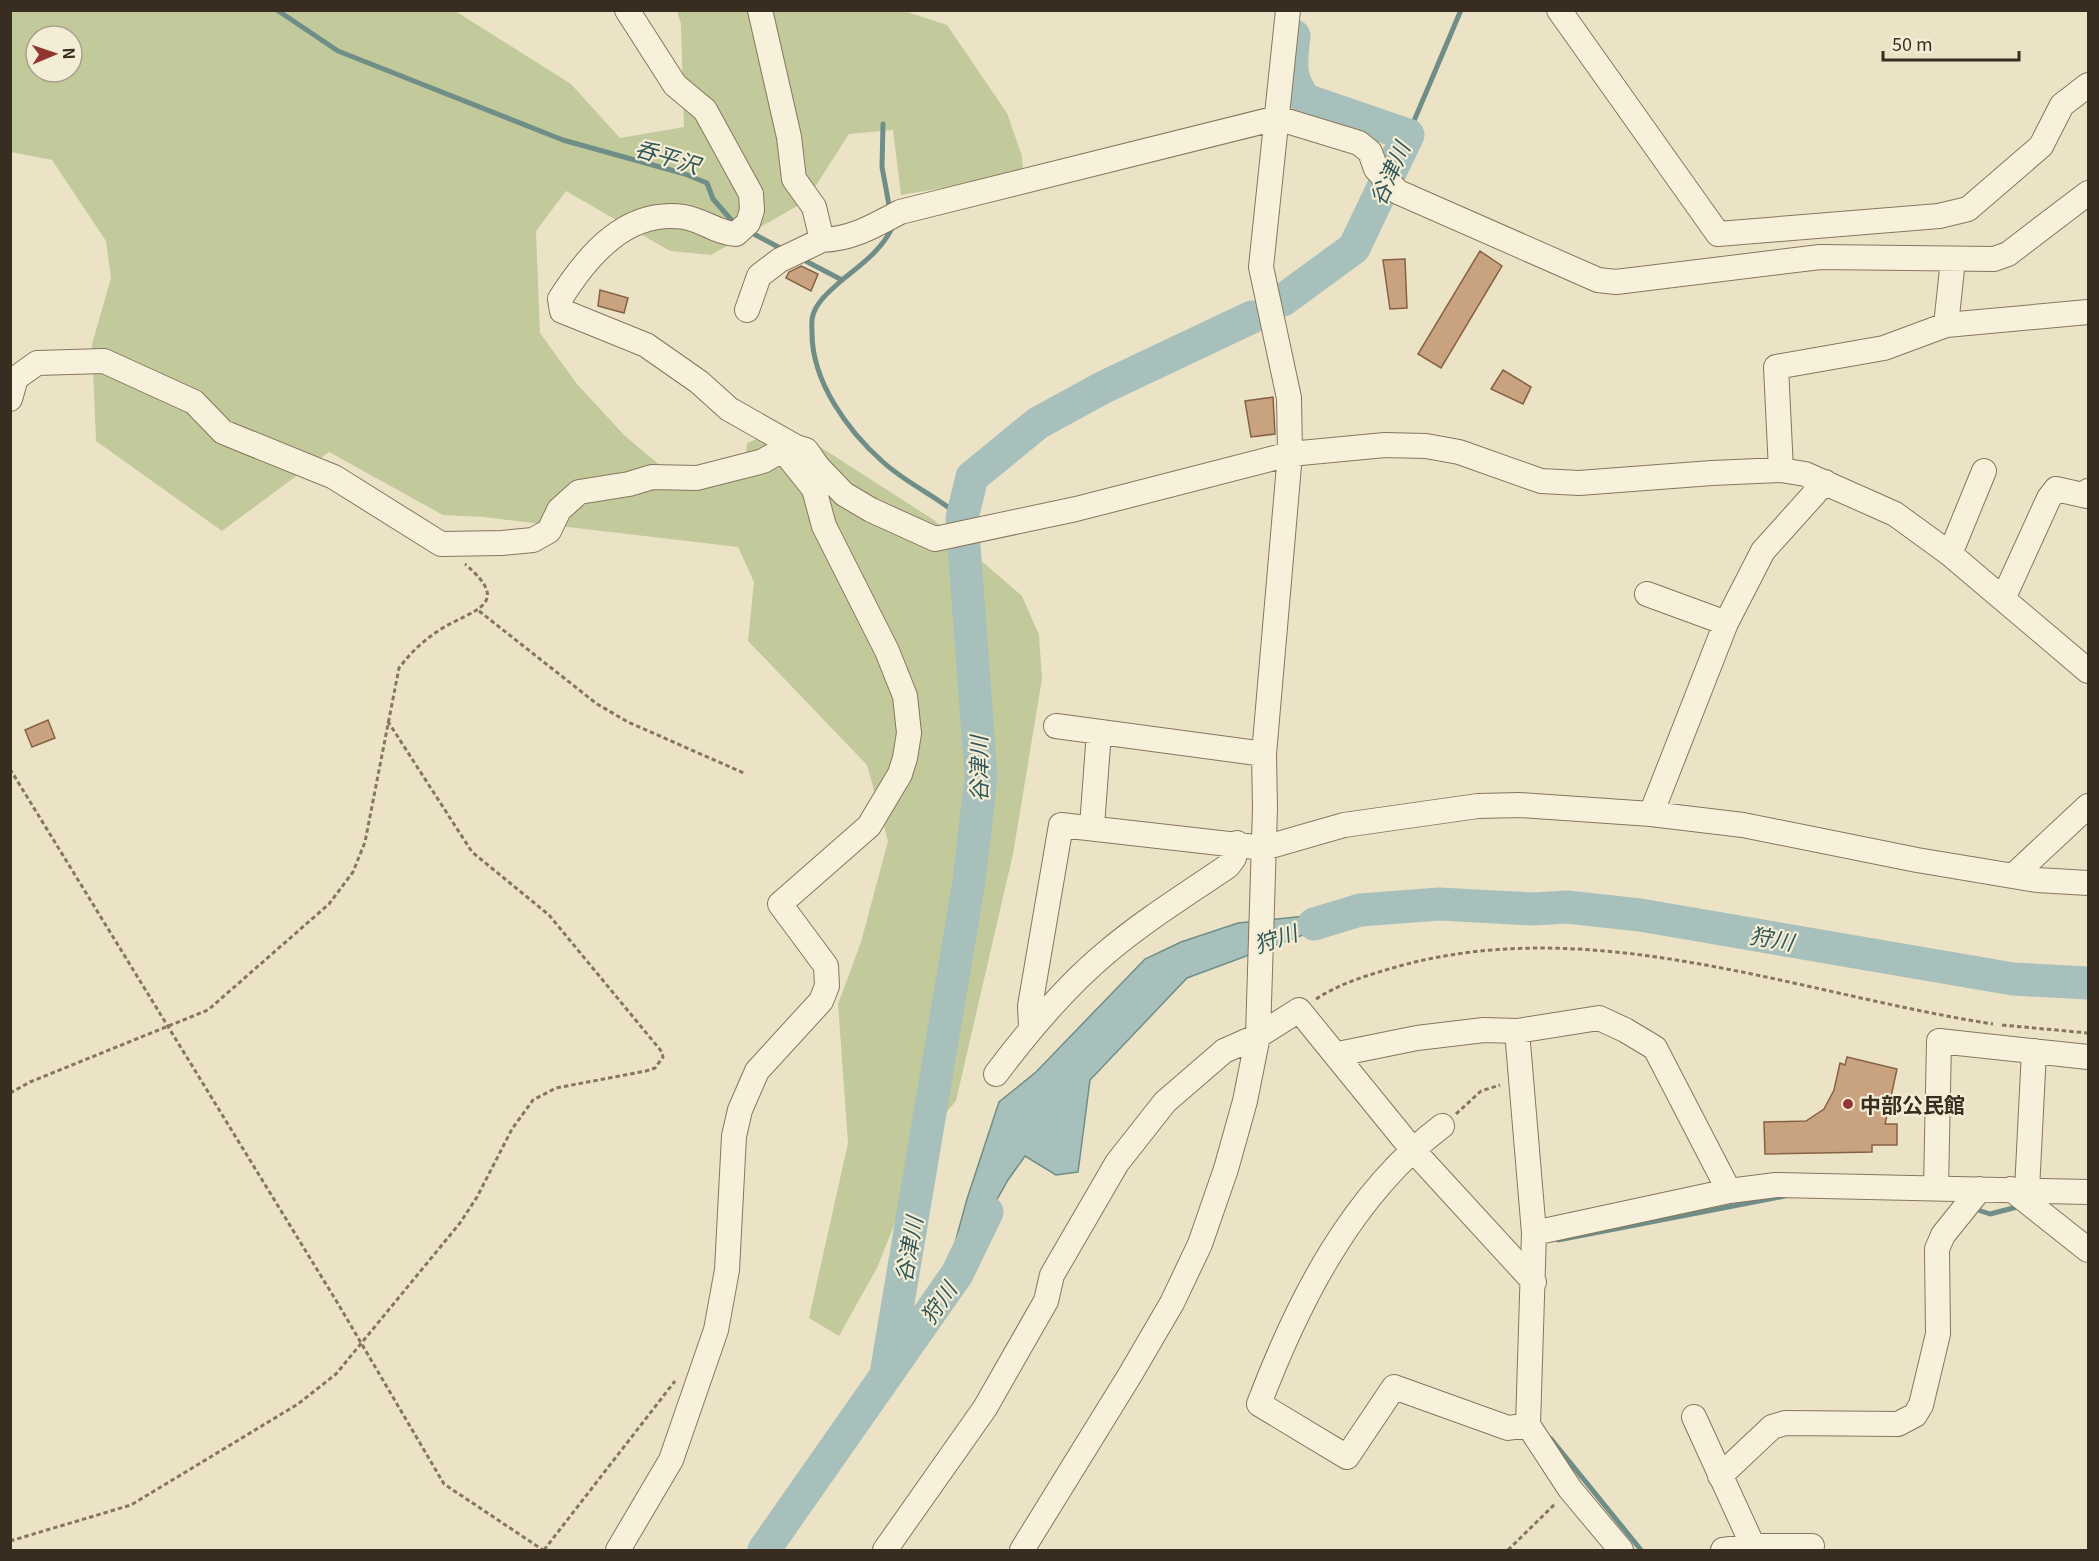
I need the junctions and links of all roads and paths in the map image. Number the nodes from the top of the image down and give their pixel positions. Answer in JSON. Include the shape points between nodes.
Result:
{"nodes":[{"id":1,"x":627,"y":10,"type":"edge"},
{"id":2,"x":760,"y":10,"type":"edge"},
{"id":3,"x":1288,"y":10,"type":"edge"},
{"id":4,"x":1559,"y":10,"type":"edge"},
{"id":5,"x":2088,"y":85,"type":"edge"},
{"id":6,"x":1277,"y":118,"type":"junction"},
{"id":7,"x":2088,"y":193,"type":"edge"},
{"id":8,"x":822,"y":240,"type":"junction"},
{"id":9,"x":1953,"y":260,"type":"junction"},
{"id":10,"x":747,"y":309,"type":"dead end"},
{"id":11,"x":2088,"y":312,"type":"edge"},
{"id":12,"x":1946,"y":325,"type":"junction"},
{"id":13,"x":10,"y":399,"type":"edge"},
{"id":14,"x":789,"y":449,"type":"junction"},
{"id":15,"x":1290,"y":454,"type":"junction"},
{"id":16,"x":1781,"y":470,"type":"junction"},
{"id":17,"x":1984,"y":471,"type":"dead end"},
{"id":18,"x":1825,"y":482,"type":"junction"},
{"id":19,"x":2088,"y":491,"type":"edge"},
{"id":20,"x":441,"y":544,"type":"junction"},
{"id":21,"x":1950,"y":554,"type":"junction"},
{"id":22,"x":1647,"y":594,"type":"dead end"},
{"id":23,"x":2004,"y":599,"type":"junction"},
{"id":24,"x":479,"y":611,"type":"junction"},
{"id":25,"x":1726,"y":623,"type":"junction"},
{"id":26,"x":2088,"y":671,"type":"edge"},
{"id":27,"x":387,"y":720,"type":"junction"},
{"id":28,"x":1056,"y":726,"type":"dead end"},
{"id":29,"x":1099,"y":732,"type":"junction"},
{"id":30,"x":1264,"y":754,"type":"junction"},
{"id":31,"x":10,"y":769,"type":"edge"},
{"id":32,"x":746,"y":774,"type":"dead end"},
{"id":33,"x":2088,"y":806,"type":"edge"},
{"id":34,"x":1651,"y":814,"type":"junction"},
{"id":35,"x":1092,"y":826,"type":"junction"},
{"id":36,"x":1237,"y":843,"type":"junction"},
{"id":37,"x":1264,"y":848,"type":"junction"},
{"id":38,"x":2013,"y":876,"type":"junction"},
{"id":39,"x":2088,"y":883,"type":"edge"},
{"id":40,"x":1299,"y":1010,"type":"junction"},
{"id":41,"x":169,"y":1025,"type":"junction"},
{"id":42,"x":1258,"y":1026,"type":"junction"},
{"id":43,"x":1031,"y":1027,"type":"junction"},
{"id":44,"x":1517,"y":1031,"type":"junction"},
{"id":45,"x":2088,"y":1033,"type":"edge"},
{"id":46,"x":2034,"y":1052,"type":"junction"},
{"id":47,"x":1338,"y":1054,"type":"junction"},
{"id":48,"x":2088,"y":1058,"type":"edge"},
{"id":49,"x":996,"y":1074,"type":"dead end"},
{"id":50,"x":1521,"y":1078,"type":"junction"},
{"id":51,"x":10,"y":1093,"type":"edge"},
{"id":52,"x":1442,"y":1126,"type":"joint"},
{"id":53,"x":1412,"y":1149,"type":"junction"},
{"id":54,"x":1936,"y":1188,"type":"junction"},
{"id":55,"x":1980,"y":1189,"type":"junction"},
{"id":56,"x":2019,"y":1190,"type":"junction"},
{"id":57,"x":1729,"y":1191,"type":"junction"},
{"id":58,"x":2088,"y":1192,"type":"edge"},
{"id":59,"x":1534,"y":1233,"type":"junction"},
{"id":60,"x":2088,"y":1250,"type":"edge"},
{"id":61,"x":1534,"y":1282,"type":"junction"},
{"id":62,"x":361,"y":1346,"type":"junction"},
{"id":63,"x":676,"y":1380,"type":"dead end"},
{"id":64,"x":1694,"y":1417,"type":"dead end"},
{"id":65,"x":1528,"y":1425,"type":"junction"},
{"id":66,"x":1720,"y":1476,"type":"junction"},
{"id":67,"x":1570,"y":1489,"type":"junction"},
{"id":68,"x":10,"y":1541,"type":"edge"},
{"id":69,"x":1753,"y":1546,"type":"junction"},
{"id":70,"x":1812,"y":1546,"type":"dead end"},
{"id":71,"x":544,"y":1551,"type":"edge"},
{"id":72,"x":618,"y":1551,"type":"edge"},
{"id":73,"x":885,"y":1551,"type":"edge"},
{"id":74,"x":1022,"y":1551,"type":"edge"},
{"id":75,"x":1508,"y":1551,"type":"edge"},
{"id":76,"x":1621,"y":1551,"type":"edge"},
{"id":77,"x":1723,"y":1551,"type":"edge"}],
"edges":[{"from":1,"to":14,"type":"street","via":[[669,78],[705,111],[751,194],[752,210],[748,223],[736,234],[723,233],[705,222],[662,215],[620,230],[577,271],[560,299],[562,311],[646,345]]},
{"from":2,"to":8,"type":"street","via":[[789,137],[794,179],[813,207]]},
{"from":3,"to":6,"type":"street"},
{"from":4,"to":5,"type":"street","via":[[1718,234],[1939,216],[1968,209],[2041,146],[2062,105]]},
{"from":6,"to":8,"type":"street","via":[[900,212],[861,233]]},
{"from":6,"to":9,"type":"street","via":[[1359,144],[1370,152],[1376,169],[1398,192],[1598,280],[1616,282],[1820,257]]},
{"from":6,"to":15,"type":"street","via":[[1261,267],[1289,398]]},
{"from":7,"to":9,"type":"street","via":[[2008,254],[1994,259]]},
{"from":8,"to":10,"type":"street","via":[[780,260],[759,276]]},
{"from":9,"to":12,"type":"street"},
{"from":11,"to":12,"type":"street"},
{"from":12,"to":16,"type":"street","via":[[1884,348],[1776,367]]},
{"from":13,"to":20,"type":"street","via":[[16,378],[37,363],[105,361],[194,402],[223,432],[334,477]]},
{"from":14,"to":15,"type":"street","via":[[806,450],[844,494],[935,539],[1076,509]]},
{"from":14,"to":20,"type":"street","via":[[763,461],[697,478],[652,477],[579,492],[559,510],[549,531],[533,540]]},
{"from":14,"to":72,"type":"street","via":[[814,489],[824,526],[887,651],[905,696],[909,733],[900,774],[879,814],[780,904],[826,966],[827,986],[821,1001],[757,1071],[740,1110],[734,1136],[726,1270],[716,1330],[671,1460]]},
{"from":15,"to":16,"type":"street","via":[[1385,445],[1425,446],[1459,452],[1541,481],[1579,483]]},
{"from":15,"to":30,"type":"street"},
{"from":16,"to":18,"type":"street"},
{"from":17,"to":21,"type":"street"},
{"from":18,"to":21,"type":"street","via":[[1895,514]]},
{"from":18,"to":25,"type":"street","via":[[1763,551]]},
{"from":19,"to":23,"type":"street","via":[[2087,496],[2056,489]]},
{"from":20,"to":24,"type":"path","via":[[483,579],[486,597]]},
{"from":21,"to":23,"type":"street"},
{"from":22,"to":25,"type":"street"},
{"from":23,"to":26,"type":"street"},
{"from":24,"to":27,"type":"path","via":[[439,631],[412,651],[399,668]]},
{"from":24,"to":32,"type":"path","via":[[597,704],[628,722]]},
{"from":25,"to":34,"type":"street"},
{"from":27,"to":41,"type":"path","via":[[365,842],[344,887],[208,1010]]},
{"from":27,"to":62,"type":"path","via":[[472,852],[549,915],[663,1058],[655,1068],[646,1071],[556,1088],[533,1100],[512,1129],[460,1223]]},
{"from":28,"to":29,"type":"street"},
{"from":29,"to":30,"type":"street"},
{"from":29,"to":35,"type":"street"},
{"from":30,"to":37,"type":"street"},
{"from":31,"to":41,"type":"path"},
{"from":33,"to":38,"type":"street"},
{"from":34,"to":37,"type":"street","via":[[1478,806],[1344,825]]},
{"from":34,"to":38,"type":"street","via":[[1743,825],[1917,861]]},
{"from":35,"to":36,"type":"street"},
{"from":35,"to":43,"type":"street","via":[[1061,825],[1030,1006]]},
{"from":36,"to":37,"type":"street"},
{"from":36,"to":43,"type":"street","via":[[1234,858],[1227,866],[1106,953]]},
{"from":37,"to":42,"type":"street"},
{"from":38,"to":39,"type":"street"},
{"from":40,"to":42,"type":"street"},
{"from":40,"to":45,"type":"path","via":[[1354,979],[1458,953],[1590,950],[1724,967],[1992,1024]]},
{"from":40,"to":47,"type":"street"},
{"from":41,"to":51,"type":"path"},
{"from":41,"to":62,"type":"path"},
{"from":42,"to":73,"type":"street","via":[[1166,1102],[1117,1162],[1052,1275],[1046,1301],[985,1408]]},
{"from":42,"to":74,"type":"street","via":[[1245,1101],[1226,1169],[1195,1254],[1172,1303]]},
{"from":43,"to":49,"type":"street"},
{"from":44,"to":47,"type":"street","via":[[1484,1030],[1417,1038]]},
{"from":44,"to":50,"type":"street"},
{"from":44,"to":57,"type":"street","via":[[1599,1018],[1655,1048]]},
{"from":46,"to":48,"type":"street"},
{"from":46,"to":54,"type":"street","via":[[1939,1041]]},
{"from":46,"to":56,"type":"street"},
{"from":47,"to":53,"type":"street"},
{"from":50,"to":52,"type":"path","via":[[1481,1091]]},
{"from":50,"to":59,"type":"street"},
{"from":52,"to":53,"type":"street"},
{"from":53,"to":61,"type":"street"},
{"from":53,"to":65,"type":"street","via":[[1356,1214],[1328,1259],[1279,1352],[1259,1404],[1347,1456],[1395,1387],[1508,1428]]},
{"from":54,"to":55,"type":"street"},
{"from":54,"to":57,"type":"street","via":[[1776,1185]]},
{"from":55,"to":56,"type":"street"},
{"from":55,"to":66,"type":"street","via":[[1943,1235],[1937,1249],[1938,1334],[1921,1405],[1915,1415],[1898,1424],[1785,1423],[1772,1428]]},
{"from":56,"to":58,"type":"street"},
{"from":56,"to":60,"type":"street"},
{"from":57,"to":59,"type":"street"},
{"from":59,"to":61,"type":"street"},
{"from":61,"to":65,"type":"street"},
{"from":62,"to":68,"type":"path","via":[[336,1374],[298,1404],[131,1505]]},
{"from":62,"to":71,"type":"path","via":[[444,1484]]},
{"from":63,"to":71,"type":"path"},
{"from":64,"to":66,"type":"street"},
{"from":65,"to":67,"type":"street"},
{"from":66,"to":69,"type":"street"},
{"from":67,"to":75,"type":"path"},
{"from":67,"to":76,"type":"street"},
{"from":69,"to":70,"type":"street"},
{"from":69,"to":77,"type":"street"}]}
